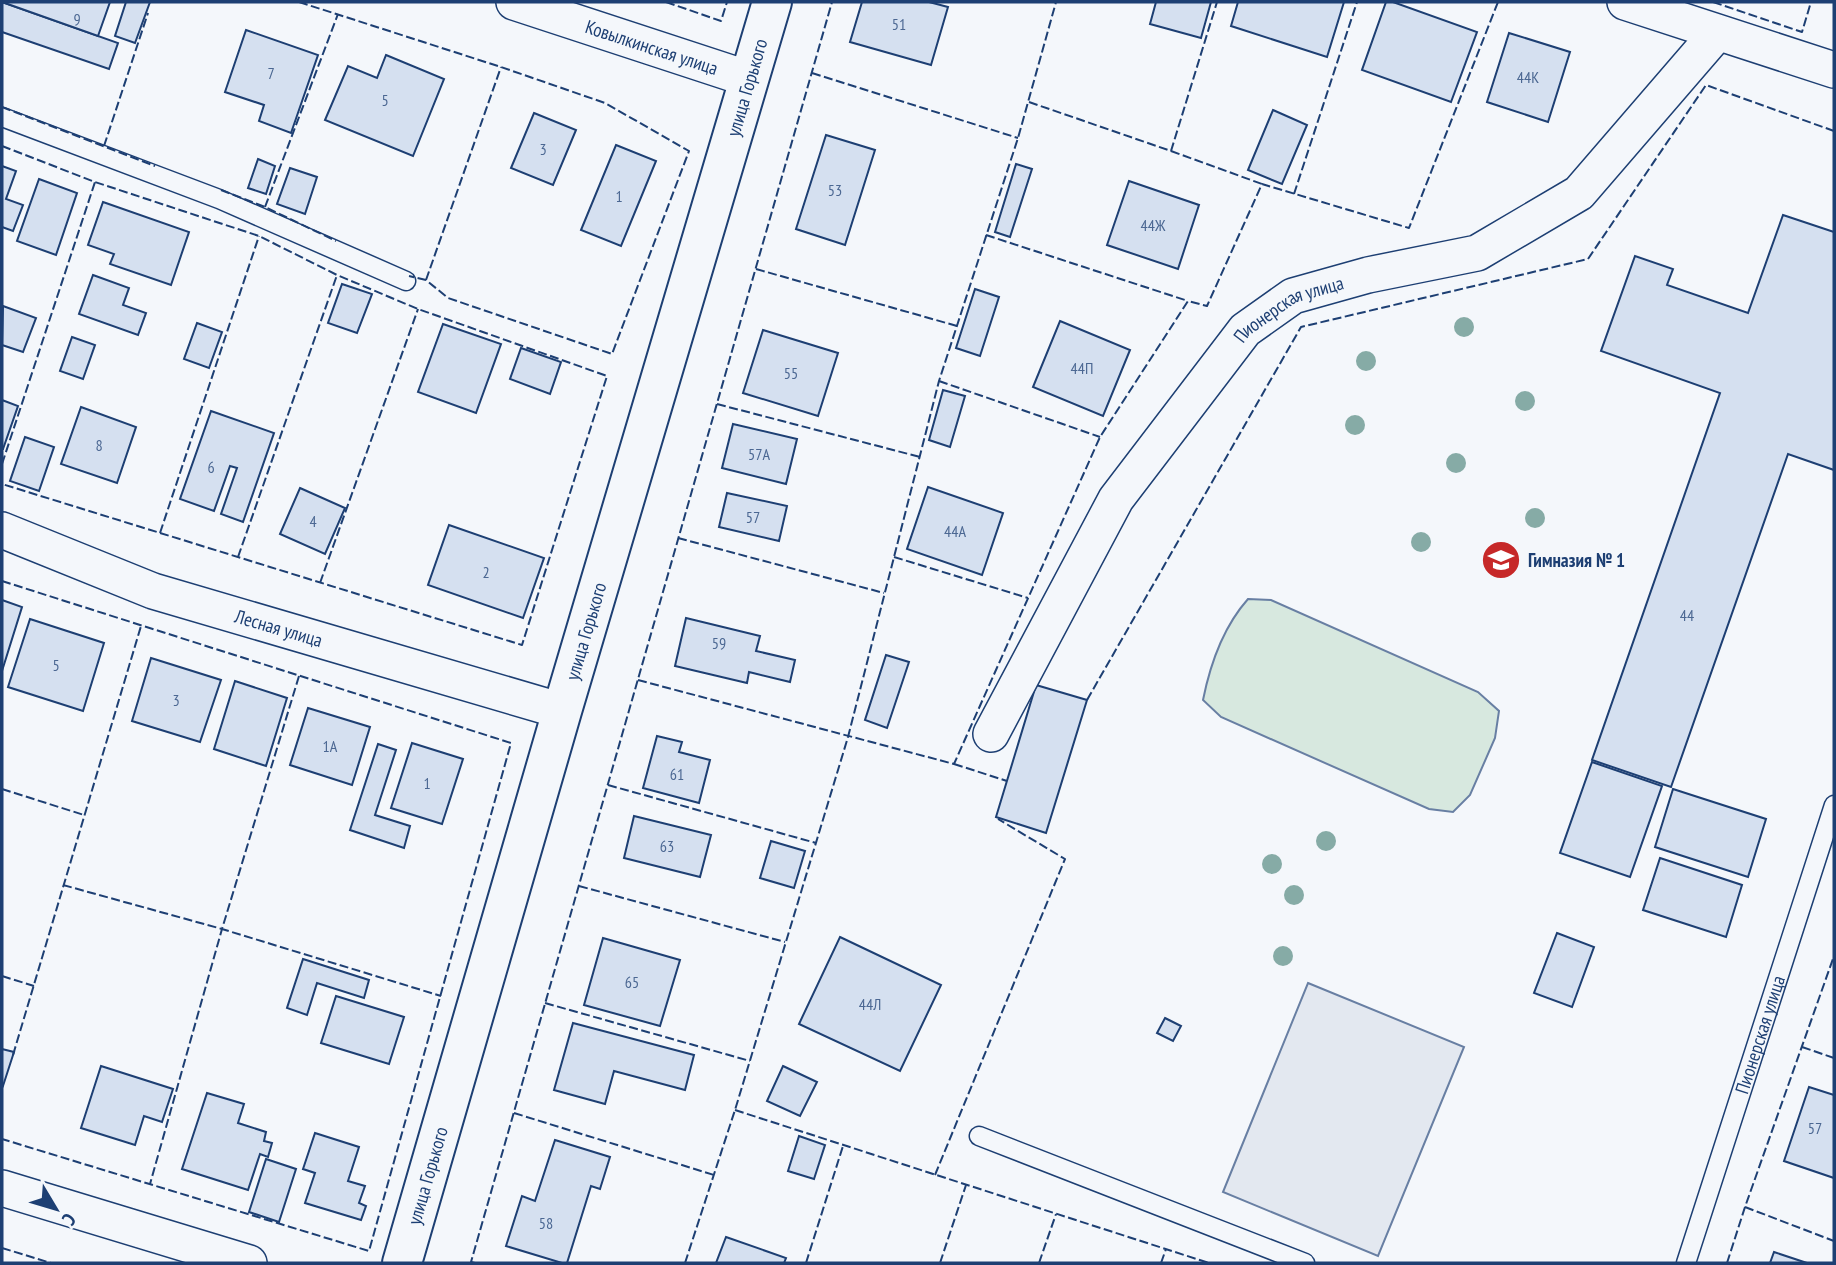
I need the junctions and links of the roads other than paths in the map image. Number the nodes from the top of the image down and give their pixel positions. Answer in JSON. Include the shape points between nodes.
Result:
{"nodes":[{"id":1,"x":514,"y":2,"type":"edge"},
{"id":2,"x":772,"y":2,"type":"edge"},
{"id":3,"x":1625,"y":2,"type":"edge"},
{"id":4,"x":1717,"y":33,"type":"junction"},
{"id":5,"x":1834,"y":70,"type":"edge"},
{"id":6,"x":750,"y":79,"type":"junction"},
{"id":7,"x":2,"y":117,"type":"edge"},
{"id":8,"x":406,"y":281,"type":"dead end"},
{"id":9,"x":2,"y":530,"type":"edge"},
{"id":10,"x":562,"y":711,"type":"junction"},
{"id":11,"x":991,"y":734,"type":"dead end"},
{"id":12,"x":1834,"y":806,"type":"edge"},
{"id":13,"x":979,"y":1136,"type":"dead end"},
{"id":14,"x":2,"y":1188,"type":"edge"},
{"id":15,"x":249,"y":1263,"type":"edge"},
{"id":16,"x":402,"y":1263,"type":"edge"},
{"id":17,"x":1305,"y":1263,"type":"edge"},
{"id":18,"x":1686,"y":1263,"type":"edge"}],
"edges":[{"from":1,"to":6,"type":"street","name":"Ковылкинская улица"},
{"from":2,"to":6,"type":"main road","name":"улица Горького"},
{"from":3,"to":4,"type":"street"},
{"from":4,"to":5,"type":"street"},
{"from":4,"to":11,"type":"street","name":"Пионерская улица","via":[[1579,193],[1477,253],[1293,296],[1245,330],[1116,499]]},
{"from":6,"to":10,"type":"main road","name":"улица Горького"},
{"from":7,"to":8,"type":"lane","via":[[219,199]]},
{"from":9,"to":10,"type":"street","name":"Лесная улица","via":[[153,591]]},
{"from":10,"to":16,"type":"main road","name":"улица Горького"},
{"from":12,"to":18,"type":"lane","name":"Пионерская улица"},
{"from":13,"to":17,"type":"lane"},
{"from":14,"to":15,"type":"street"}]}
